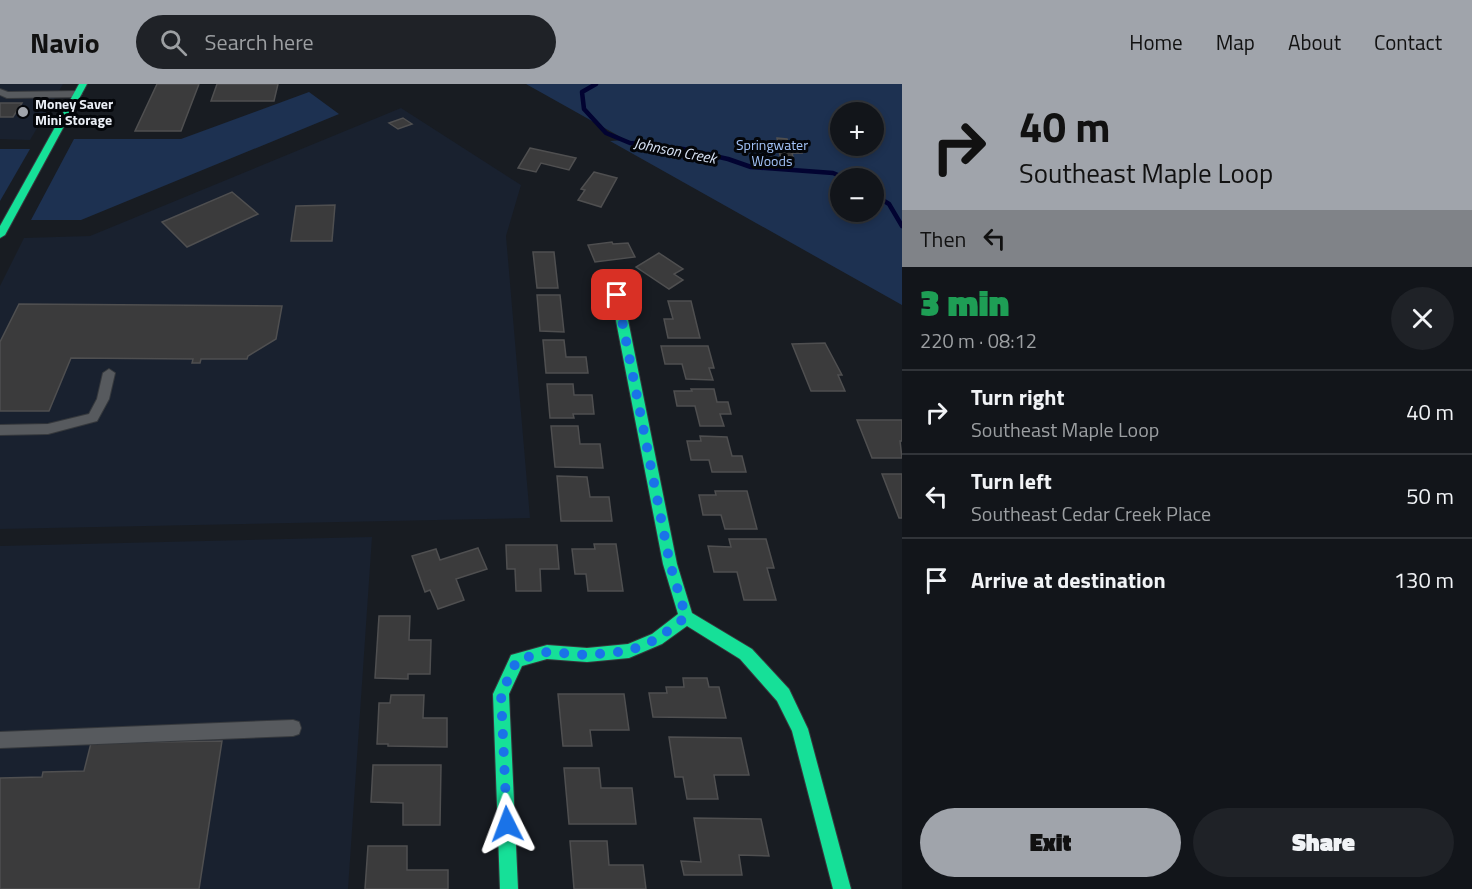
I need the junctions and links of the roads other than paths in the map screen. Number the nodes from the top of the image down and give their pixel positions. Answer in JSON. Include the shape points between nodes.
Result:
{"nodes":[{"id":1,"x":4,"y":84,"type":"edge"},
{"id":2,"x":81,"y":89,"type":"edge"},
{"id":3,"x":0,"y":93,"type":"edge"},
{"id":4,"x":0,"y":235,"type":"edge"},
{"id":5,"x":617,"y":295,"type":"dead end"},
{"id":6,"x":109,"y":373,"type":"dead end"},
{"id":7,"x":0,"y":430,"type":"edge"},
{"id":8,"x":686,"y":617,"type":"junction"},
{"id":9,"x":293,"y":728,"type":"dead end"},
{"id":10,"x":0,"y":740,"type":"edge"},
{"id":11,"x":510,"y":889,"type":"edge"},
{"id":12,"x":842,"y":889,"type":"edge"}],
"edges":[{"from":1,"to":3,"type":"lane"},
{"from":2,"to":3,"type":"lane"},
{"from":2,"to":4,"type":"street"},
{"from":5,"to":8,"type":"street","via":[[670,564]]},
{"from":6,"to":7,"type":"lane","via":[[103,399],[93,418],[48,429]]},
{"from":8,"to":11,"type":"street","via":[[657,639],[629,651],[587,655],[547,652],[517,660],[501,694]]},
{"from":8,"to":12,"type":"street","via":[[746,654],[783,695],[800,729]]},
{"from":9,"to":10,"type":"lane"}]}
